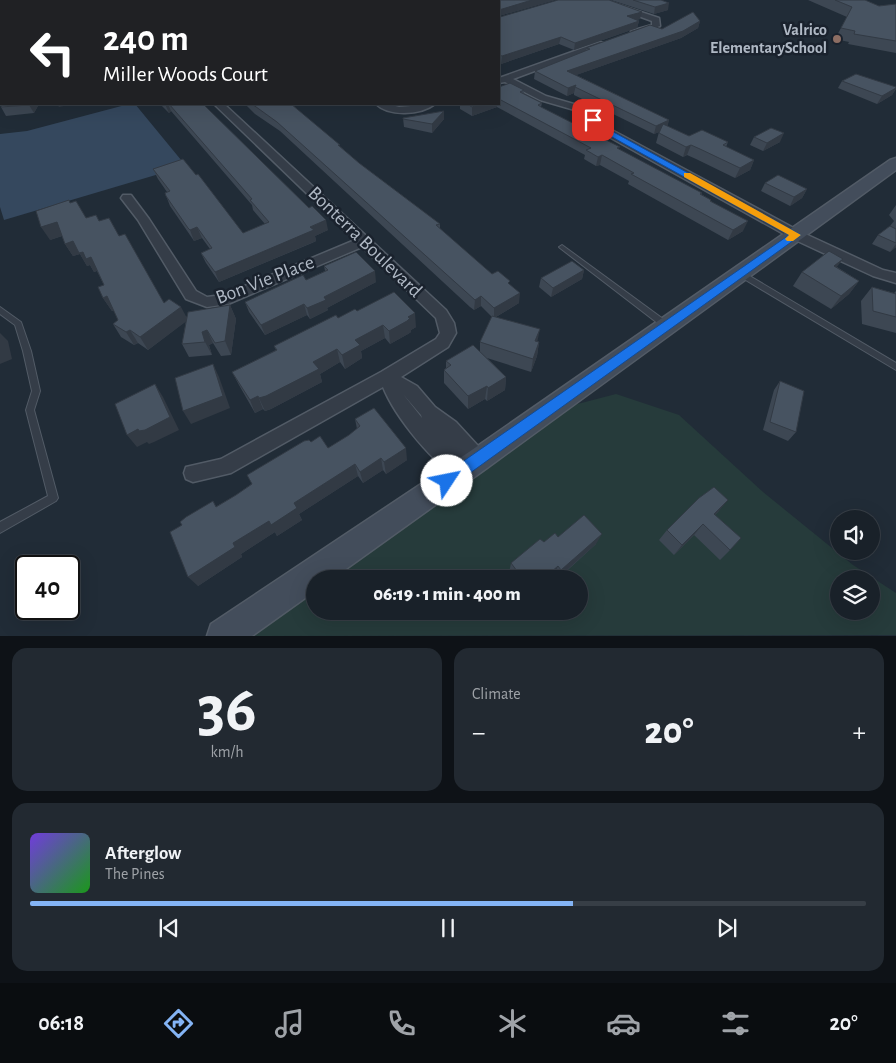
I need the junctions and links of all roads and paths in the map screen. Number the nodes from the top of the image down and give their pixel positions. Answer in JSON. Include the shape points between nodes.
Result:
{"nodes":[{"id":1,"x":598,"y":0,"type":"edge"},
{"id":2,"x":628,"y":36,"type":"edge"},
{"id":3,"x":609,"y":42,"type":"edge"},
{"id":4,"x":502,"y":80,"type":"edge"},
{"id":5,"x":220,"y":105,"type":"edge"},
{"id":6,"x":383,"y":105,"type":"edge"},
{"id":7,"x":427,"y":105,"type":"edge"},
{"id":8,"x":896,"y":163,"type":"edge"},
{"id":9,"x":127,"y":198,"type":"dead end"},
{"id":10,"x":796,"y":235,"type":"junction"},
{"id":11,"x":363,"y":241,"type":"junction"},
{"id":12,"x":562,"y":247,"type":"dead end"},
{"id":13,"x":741,"y":274,"type":"junction"},
{"id":14,"x":896,"y":278,"type":"edge"},
{"id":15,"x":0,"y":310,"type":"edge"},
{"id":16,"x":667,"y":326,"type":"junction"},
{"id":17,"x":896,"y":367,"type":"edge"},
{"id":18,"x":387,"y":377,"type":"junction"},
{"id":19,"x":471,"y":465,"type":"junction"},
{"id":20,"x":193,"y":473,"type":"dead end"},
{"id":21,"x":0,"y":528,"type":"edge"},
{"id":22,"x":223,"y":636,"type":"edge"}],
"edges":[{"from":1,"to":2,"type":"street","via":[[656,20],[656,26]]},
{"from":3,"to":4,"type":"street"},
{"from":4,"to":10,"type":"street","via":[[543,98],[580,109],[606,131]]},
{"from":5,"to":11,"type":"street","name":"Bonterra Boulevard"},
{"from":6,"to":7,"type":"street","via":[[389,109],[412,110]]},
{"from":8,"to":10,"type":"street"},
{"from":9,"to":11,"type":"street","name":"Bon Vie Place","via":[[191,295],[201,302],[216,302],[235,296]]},
{"from":10,"to":13,"type":"street"},
{"from":10,"to":14,"type":"street","via":[[878,273]]},
{"from":11,"to":18,"type":"street","name":"Bonterra Boulevard","via":[[441,314],[448,333],[442,343]]},
{"from":12,"to":16,"type":"lane"},
{"from":13,"to":16,"type":"street"},
{"from":13,"to":17,"type":"lane"},
{"from":15,"to":21,"type":"lane","via":[[18,324],[27,351],[36,391],[30,410],[53,498]]},
{"from":16,"to":19,"type":"street"},
{"from":18,"to":19,"type":"street","via":[[411,391],[429,412],[433,426],[453,451]]},
{"from":18,"to":19,"type":"street","via":[[396,399],[442,454]]},
{"from":18,"to":20,"type":"street","name":"Bonterra Boulevard","via":[[224,467]]},
{"from":19,"to":22,"type":"street"}]}
